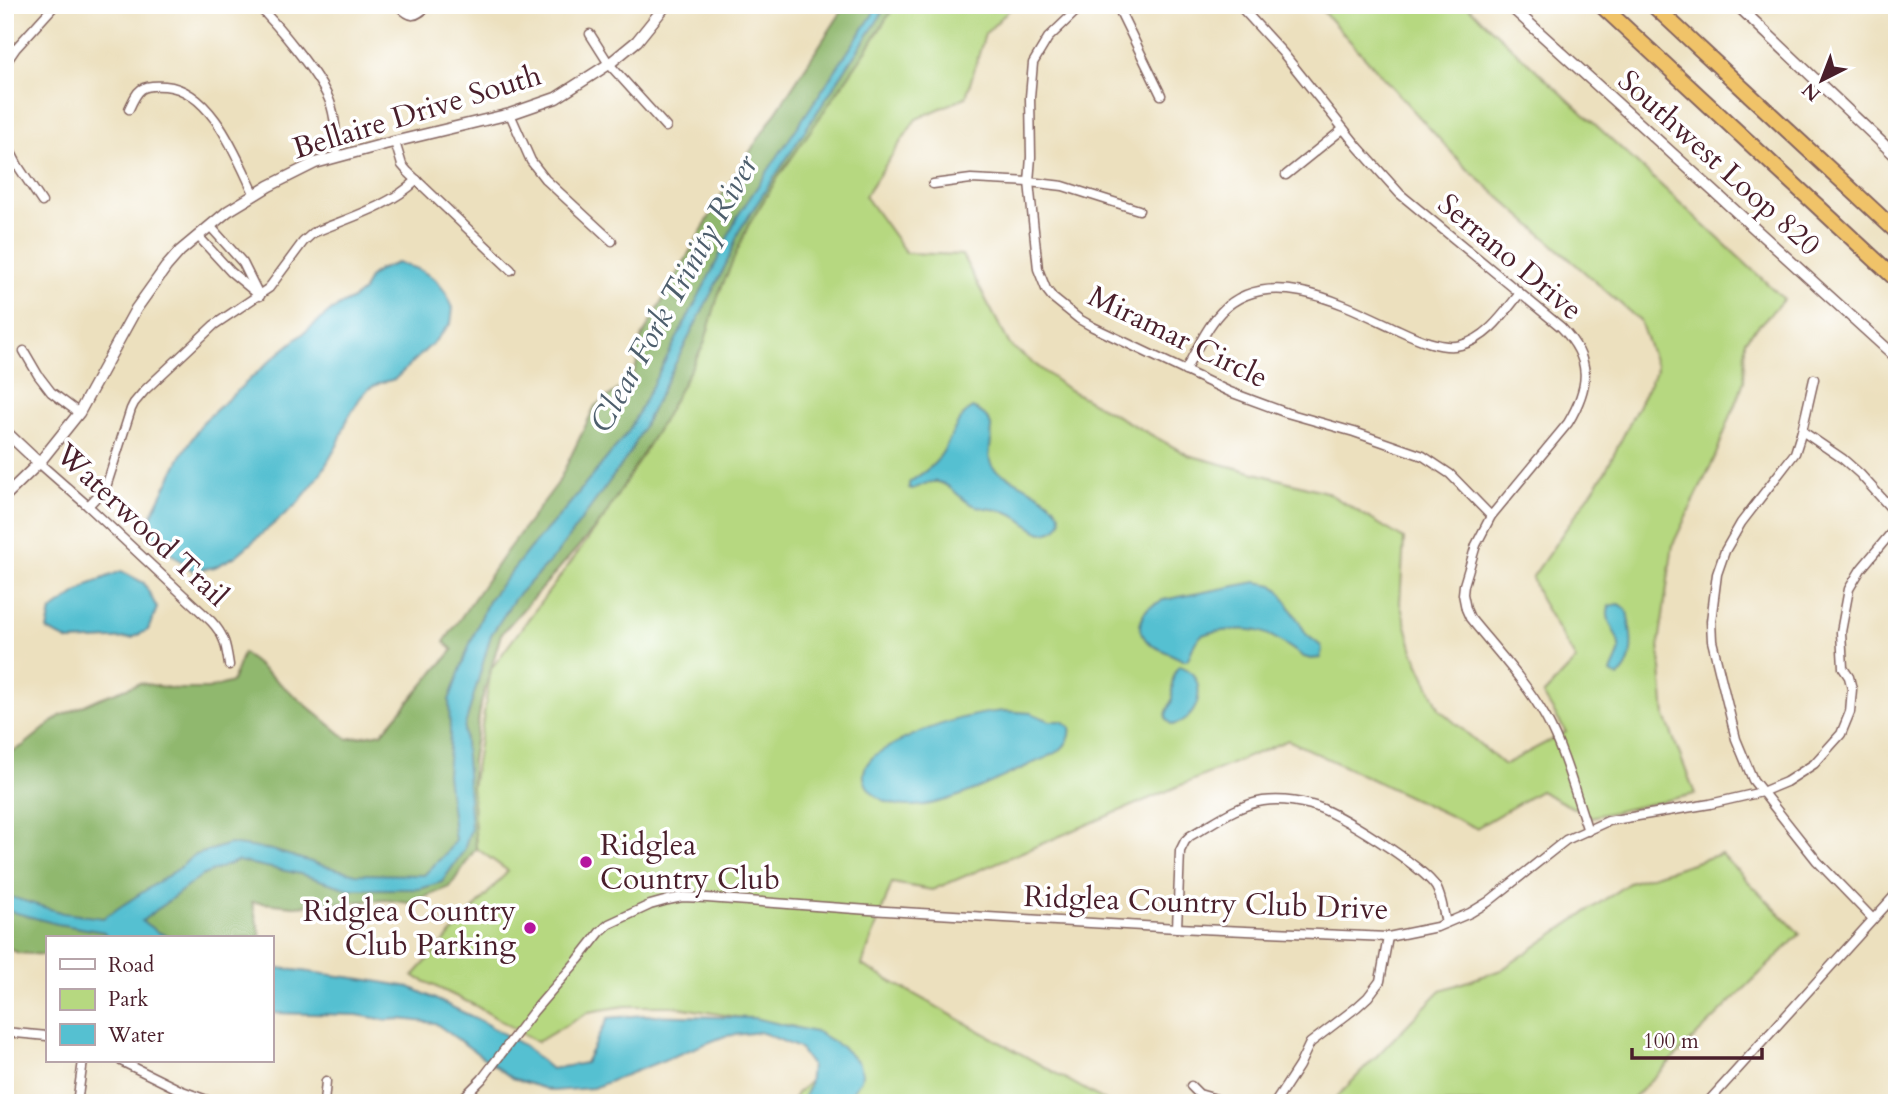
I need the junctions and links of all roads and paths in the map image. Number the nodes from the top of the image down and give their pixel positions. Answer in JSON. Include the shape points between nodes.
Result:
{"nodes":[{"id":1,"x":55,"y":5,"type":"edge"},
{"id":2,"x":398,"y":5,"type":"edge"},
{"id":3,"x":428,"y":5,"type":"edge"},
{"id":4,"x":666,"y":5,"type":"edge"},
{"id":5,"x":1086,"y":5,"type":"edge"},
{"id":6,"x":1117,"y":5,"type":"edge"},
{"id":7,"x":1239,"y":5,"type":"edge"},
{"id":8,"x":1509,"y":5,"type":"edge"},
{"id":9,"x":1601,"y":5,"type":"edge"},
{"id":10,"x":1653,"y":5,"type":"edge"},
{"id":11,"x":1737,"y":5,"type":"edge"},
{"id":12,"x":264,"y":7,"type":"edge"},
{"id":13,"x":590,"y":34,"type":"dead end"},
{"id":14,"x":5,"y":64,"type":"edge"},
{"id":15,"x":609,"y":64,"type":"junction"},
{"id":16,"x":1161,"y":95,"type":"dead end"},
{"id":17,"x":129,"y":109,"type":"dead end"},
{"id":18,"x":510,"y":114,"type":"junction"},
{"id":19,"x":666,"y":127,"type":"dead end"},
{"id":20,"x":1343,"y":129,"type":"junction"},
{"id":21,"x":5,"y":141,"type":"edge"},
{"id":22,"x":395,"y":142,"type":"junction"},
{"id":23,"x":337,"y":156,"type":"junction"},
{"id":24,"x":1897,"y":157,"type":"edge"},
{"id":25,"x":1286,"y":175,"type":"dead end"},
{"id":26,"x":417,"y":180,"type":"junction"},
{"id":27,"x":1028,"y":181,"type":"junction"},
{"id":28,"x":1844,"y":183,"type":"junction"},
{"id":29,"x":933,"y":184,"type":"dead end"},
{"id":30,"x":255,"y":195,"type":"junction"},
{"id":31,"x":42,"y":202,"type":"dead end"},
{"id":32,"x":1139,"y":210,"type":"dead end"},
{"id":33,"x":1897,"y":219,"type":"edge"},
{"id":34,"x":210,"y":226,"type":"junction"},
{"id":35,"x":1897,"y":232,"type":"edge"},
{"id":36,"x":198,"y":236,"type":"junction"},
{"id":37,"x":612,"y":241,"type":"dead end"},
{"id":38,"x":511,"y":270,"type":"dead end"},
{"id":39,"x":1897,"y":280,"type":"edge"},
{"id":40,"x":1520,"y":293,"type":"junction"},
{"id":41,"x":260,"y":296,"type":"junction"},
{"id":42,"x":24,"y":351,"type":"dead end"},
{"id":43,"x":1897,"y":358,"type":"edge"},
{"id":44,"x":1185,"y":371,"type":"junction"},
{"id":45,"x":1814,"y":379,"type":"dead end"},
{"id":46,"x":79,"y":413,"type":"junction"},
{"id":47,"x":5,"y":431,"type":"edge"},
{"id":48,"x":1802,"y":431,"type":"junction"},
{"id":49,"x":39,"y":463,"type":"junction"},
{"id":50,"x":5,"y":496,"type":"edge"},
{"id":51,"x":88,"y":506,"type":"junction"},
{"id":52,"x":1491,"y":516,"type":"junction"},
{"id":53,"x":1897,"y":516,"type":"edge"},
{"id":54,"x":1897,"y":526,"type":"edge"},
{"id":55,"x":229,"y":665,"type":"dead end"},
{"id":56,"x":1762,"y":792,"type":"junction"},
{"id":57,"x":1588,"y":831,"type":"junction"},
{"id":58,"x":1897,"y":893,"type":"edge"},
{"id":59,"x":1873,"y":919,"type":"junction"},
{"id":60,"x":1446,"y":923,"type":"junction"},
{"id":61,"x":1177,"y":928,"type":"junction"},
{"id":62,"x":1388,"y":937,"type":"junction"},
{"id":63,"x":5,"y":1032,"type":"edge"},
{"id":64,"x":46,"y":1036,"type":"edge"},
{"id":65,"x":83,"y":1062,"type":"edge"},
{"id":66,"x":123,"y":1062,"type":"edge"},
{"id":67,"x":326,"y":1081,"type":"dead end"},
{"id":68,"x":1191,"y":1086,"type":"dead end"},
{"id":69,"x":204,"y":1101,"type":"edge"},
{"id":70,"x":77,"y":1103,"type":"edge"},
{"id":71,"x":215,"y":1103,"type":"edge"},
{"id":72,"x":324,"y":1103,"type":"edge"},
{"id":73,"x":458,"y":1103,"type":"edge"},
{"id":74,"x":1230,"y":1103,"type":"edge"},
{"id":75,"x":1275,"y":1103,"type":"edge"},
{"id":76,"x":1707,"y":1103,"type":"edge"}],
"edges":[{"from":1,"to":14,"type":"street"},
{"from":2,"to":3,"type":"street","via":[[414,16]]},
{"from":4,"to":15,"type":"street","name":"Bellaire Drive South","via":[[637,41]]},
{"from":5,"to":27,"type":"street","name":"Miramar Circle","via":[[1048,38],[1033,63]]},
{"from":6,"to":16,"type":"street"},
{"from":7,"to":20,"type":"street","name":"Serrano Drive"},
{"from":8,"to":43,"type":"street","name":"Southwest Loop 820"},
{"from":9,"to":39,"type":"highway"},
{"from":10,"to":28,"type":"highway"},
{"from":11,"to":24,"type":"street"},
{"from":12,"to":23,"type":"street","via":[[330,102]]},
{"from":13,"to":15,"type":"street"},
{"from":15,"to":18,"type":"street","name":"Bellaire Drive South","via":[[556,98]]},
{"from":15,"to":19,"type":"street"},
{"from":17,"to":30,"type":"street","via":[[137,91],[146,85],[176,87],[193,98],[218,124]]},
{"from":18,"to":22,"type":"street","name":"Bellaire Drive South"},
{"from":18,"to":37,"type":"street","via":[[531,161],[545,179]]},
{"from":20,"to":25,"type":"street"},
{"from":20,"to":40,"type":"street","name":"Serrano Drive","via":[[1400,194]]},
{"from":21,"to":31,"type":"street"},
{"from":22,"to":23,"type":"street","name":"Bellaire Drive South"},
{"from":22,"to":26,"type":"street","via":[[402,165]]},
{"from":23,"to":30,"type":"street","name":"Bellaire Drive South"},
{"from":26,"to":38,"type":"street"},
{"from":26,"to":41,"type":"street","via":[[389,200],[313,233]]},
{"from":27,"to":29,"type":"street","via":[[971,179]]},
{"from":27,"to":32,"type":"street","via":[[1063,186]]},
{"from":27,"to":44,"type":"street","name":"Miramar Circle","via":[[1038,268],[1046,289],[1079,319]]},
{"from":28,"to":33,"type":"highway","via":[[1863,188]]},
{"from":28,"to":35,"type":"highway"},
{"from":30,"to":34,"type":"street","name":"Bellaire Drive South"},
{"from":34,"to":36,"type":"street","name":"Bellaire Drive South"},
{"from":34,"to":41,"type":"street","via":[[243,263]]},
{"from":36,"to":41,"type":"street"},
{"from":36,"to":46,"type":"street","name":"Bellaire Drive South","via":[[166,267],[136,309]]},
{"from":40,"to":44,"type":"street","via":[[1485,333],[1460,346],[1412,336],[1316,296],[1278,288],[1259,290],[1220,313]]},
{"from":40,"to":52,"type":"street","name":"Serrano Drive","via":[[1576,341],[1585,382],[1568,424]]},
{"from":41,"to":51,"type":"street","via":[[214,325],[134,403],[106,487]]},
{"from":42,"to":46,"type":"street","via":[[51,392]]},
{"from":44,"to":52,"type":"street","name":"Miramar Circle","via":[[1287,413],[1423,456],[1450,474]]},
{"from":45,"to":48,"type":"street"},
{"from":46,"to":49,"type":"street","name":"Bellaire Drive South"},
{"from":47,"to":49,"type":"street","name":"Waterwood Trail"},
{"from":48,"to":53,"type":"street","via":[[1843,458]]},
{"from":48,"to":56,"type":"street","via":[[1795,453],[1725,551],[1711,621],[1736,739]]},
{"from":49,"to":50,"type":"street","name":"Bellaire Drive South"},
{"from":49,"to":51,"type":"street","name":"Waterwood Trail"},
{"from":51,"to":55,"type":"street","name":"Waterwood Trail","via":[[221,632]]},
{"from":52,"to":57,"type":"street","name":"Serrano Drive","via":[[1464,585],[1466,609],[1547,719]]},
{"from":54,"to":56,"type":"street","name":"Ridglea Country Club Drive","via":[[1861,569],[1844,608],[1841,651],[1852,689],[1846,725],[1815,764]]},
{"from":56,"to":57,"type":"street","name":"Ridglea Country Club Drive","via":[[1608,821]]},
{"from":56,"to":59,"type":"street","via":[[1817,861]]},
{"from":57,"to":60,"type":"street","name":"Ridglea Country Club Drive","via":[[1566,840],[1488,902]]},
{"from":58,"to":59,"type":"street"},
{"from":59,"to":76,"type":"street"},
{"from":60,"to":61,"type":"street","via":[[1435,884],[1405,860],[1335,814],[1279,800],[1244,807],[1185,841],[1180,851]]},
{"from":60,"to":62,"type":"street","name":"Ridglea Country Club Drive"},
{"from":61,"to":62,"type":"street","name":"Ridglea Country Club Drive"},
{"from":61,"to":73,"type":"street","name":"Ridglea Country Club Drive","via":[[682,897],[650,905],[600,932]]},
{"from":62,"to":75,"type":"street","via":[[1380,981],[1357,1007],[1310,1043]]},
{"from":63,"to":64,"type":"street"},
{"from":65,"to":70,"type":"street"},
{"from":66,"to":69,"type":"street"},
{"from":67,"to":72,"type":"street"},
{"from":68,"to":74,"type":"street","via":[[1199,1094]]},
{"from":69,"to":71,"type":"street"}]}
